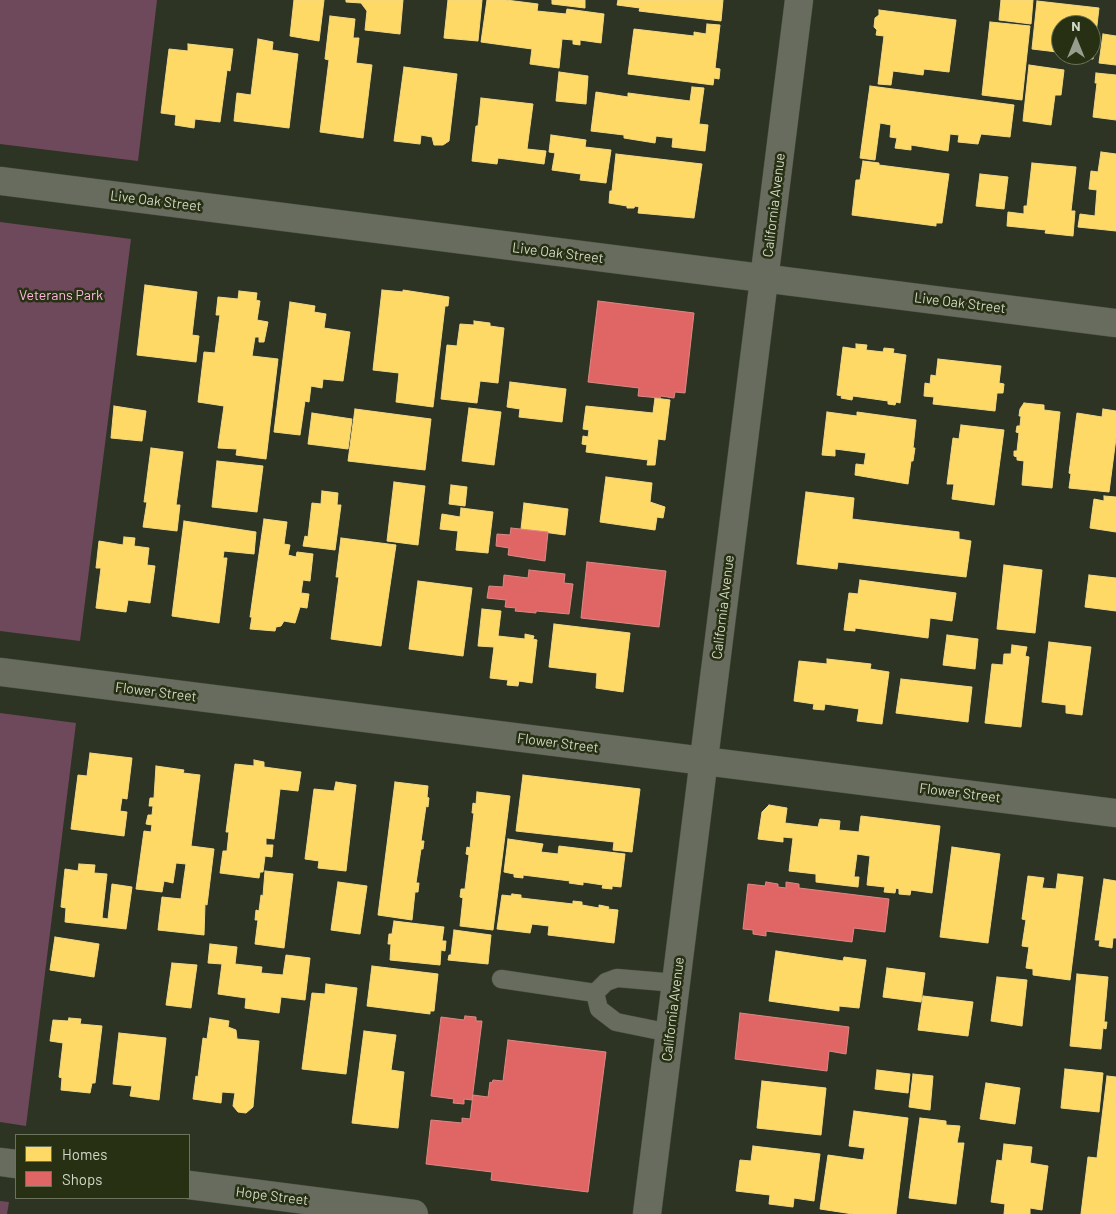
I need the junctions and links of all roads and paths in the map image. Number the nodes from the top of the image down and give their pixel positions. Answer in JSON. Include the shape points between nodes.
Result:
{"nodes":[{"id":1,"x":799,"y":0,"type":"edge"},
{"id":2,"x":0,"y":181,"type":"edge"},
{"id":3,"x":765,"y":279,"type":"junction"},
{"id":4,"x":1116,"y":323,"type":"edge"},
{"id":5,"x":0,"y":672,"type":"edge"},
{"id":6,"x":704,"y":761,"type":"junction"},
{"id":7,"x":1116,"y":813,"type":"edge"},
{"id":8,"x":501,"y":979,"type":"dead end"},
{"id":9,"x":676,"y":982,"type":"junction"},
{"id":10,"x":595,"y":993,"type":"junction"},
{"id":11,"x":670,"y":1033,"type":"junction"},
{"id":12,"x":0,"y":1162,"type":"edge"},
{"id":13,"x":15,"y":1164,"type":"edge"},
{"id":14,"x":190,"y":1185,"type":"edge"},
{"id":15,"x":414,"y":1214,"type":"edge"},
{"id":16,"x":647,"y":1214,"type":"edge"}],
"edges":[{"from":1,"to":3,"type":"street","name":"California Avenue"},
{"from":2,"to":3,"type":"street","name":"Live Oak Street"},
{"from":3,"to":4,"type":"street","name":"Live Oak Street"},
{"from":3,"to":6,"type":"street","name":"California Avenue"},
{"from":5,"to":6,"type":"street","name":"Flower Street"},
{"from":6,"to":7,"type":"street","name":"Flower Street"},
{"from":6,"to":9,"type":"street","name":"California Avenue"},
{"from":8,"to":10,"type":"lane"},
{"from":9,"to":10,"type":"lane","via":[[617,978],[606,982]]},
{"from":9,"to":11,"type":"street","name":"California Avenue"},
{"from":10,"to":11,"type":"lane","via":[[599,1009],[616,1022]]},
{"from":11,"to":16,"type":"street","name":"California Avenue"},
{"from":12,"to":13,"type":"street"},
{"from":14,"to":15,"type":"street","name":"Hope Street"}]}
